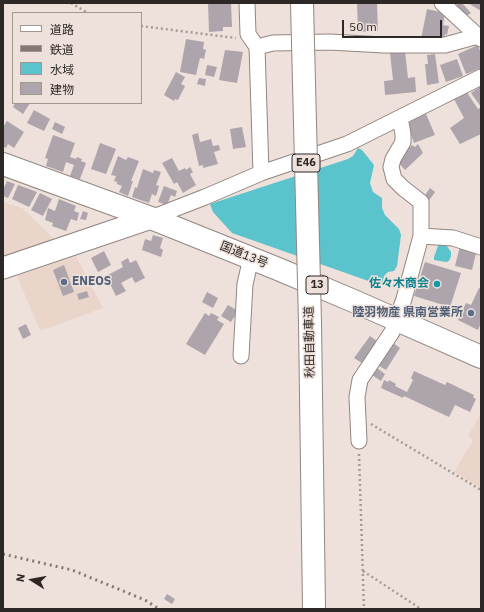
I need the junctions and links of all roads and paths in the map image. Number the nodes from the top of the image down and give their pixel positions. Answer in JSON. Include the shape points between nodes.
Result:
{"nodes":[{"id":1,"x":71,"y":3,"type":"edge"},
{"id":2,"x":247,"y":3,"type":"edge"},
{"id":3,"x":302,"y":3,"type":"edge"},
{"id":4,"x":442,"y":3,"type":"edge"},
{"id":5,"x":86,"y":12,"type":"edge"},
{"id":6,"x":142,"y":26,"type":"edge"},
{"id":7,"x":480,"y":37,"type":"edge"},
{"id":8,"x":254,"y":44,"type":"junction"},
{"id":9,"x":481,"y":77,"type":"edge"},
{"id":10,"x":400,"y":118,"type":"junction"},
{"id":11,"x":3,"y":164,"type":"edge"},
{"id":12,"x":261,"y":173,"type":"junction"},
{"id":13,"x":151,"y":218,"type":"junction"},
{"id":14,"x":420,"y":236,"type":"junction"},
{"id":15,"x":481,"y":247,"type":"edge"},
{"id":16,"x":251,"y":258,"type":"junction"},
{"id":17,"x":3,"y":268,"type":"edge"},
{"id":18,"x":396,"y":320,"type":"junction"},
{"id":19,"x":241,"y":356,"type":"dead end"},
{"id":20,"x":481,"y":357,"type":"edge"},
{"id":21,"x":358,"y":417,"type":"junction"},
{"id":22,"x":359,"y":441,"type":"joint"},
{"id":23,"x":481,"y":490,"type":"edge"},
{"id":24,"x":363,"y":571,"type":"junction"},
{"id":25,"x":314,"y":609,"type":"edge"},
{"id":26,"x":364,"y":609,"type":"edge"},
{"id":27,"x":421,"y":609,"type":"edge"}],
"edges":[{"from":1,"to":5,"type":"path"},
{"from":2,"to":8,"type":"street","via":[[248,34]]},
{"from":3,"to":25,"type":"highway","name":"秋田自動車道","number":"E46","bridge":true},
{"from":4,"to":7,"type":"street"},
{"from":6,"to":8,"type":"path"},
{"from":7,"to":8,"type":"street","via":[[445,45],[328,42]]},
{"from":8,"to":12,"type":"street"},
{"from":9,"to":10,"type":"street"},
{"from":10,"to":12,"type":"street","via":[[347,144]]},
{"from":10,"to":14,"type":"street","via":[[403,142],[391,167],[394,179],[421,202]]},
{"from":11,"to":13,"type":"highway","name":"国道13号","number":"13"},
{"from":12,"to":13,"type":"street"},
{"from":13,"to":16,"type":"highway","name":"国道13号","number":"13"},
{"from":13,"to":17,"type":"street"},
{"from":14,"to":15,"type":"street","via":[[453,238]]},
{"from":14,"to":18,"type":"street"},
{"from":16,"to":18,"type":"highway","name":"国道13号","number":"13"},
{"from":16,"to":19,"type":"street","via":[[245,284]]},
{"from":18,"to":20,"type":"highway","name":"国道13号","number":"13"},
{"from":18,"to":21,"type":"street","via":[[392,332],[360,380],[357,397]]},
{"from":21,"to":22,"type":"street"},
{"from":21,"to":23,"type":"path"},
{"from":22,"to":24,"type":"path"},
{"from":24,"to":26,"type":"path"},
{"from":24,"to":27,"type":"path"}]}
